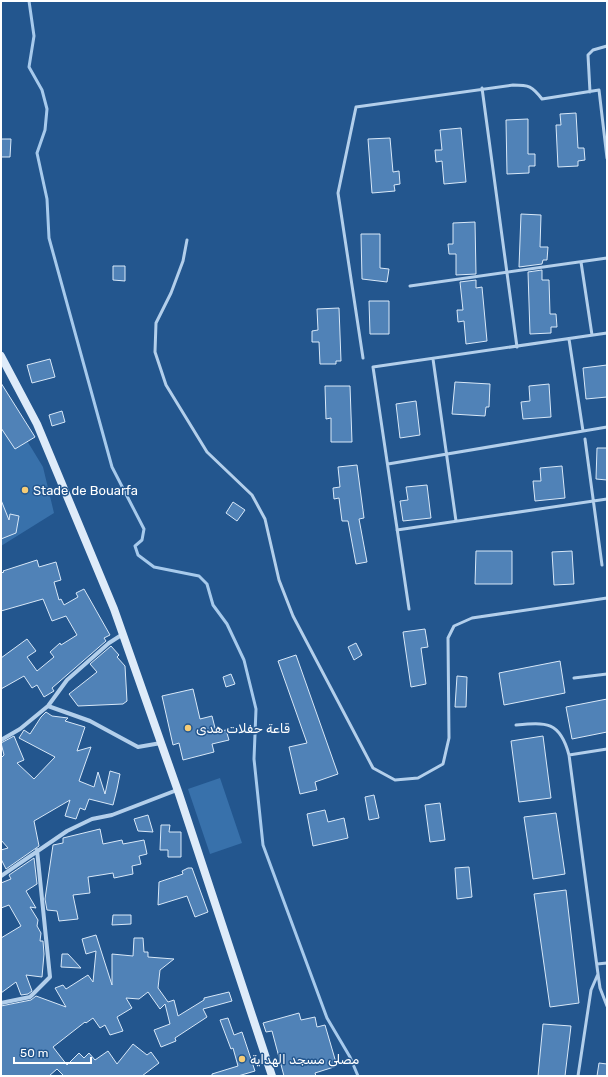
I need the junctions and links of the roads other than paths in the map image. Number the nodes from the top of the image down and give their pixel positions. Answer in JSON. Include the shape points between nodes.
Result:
{"nodes":[{"id":1,"x":607,"y":46,"type":"edge"},
{"id":2,"x":482,"y":88,"type":"junction"},
{"id":3,"x":590,"y":92,"type":"junction"},
{"id":4,"x":607,"y":158,"type":"edge"},
{"id":5,"x":187,"y":240,"type":"dead end"},
{"id":6,"x":607,"y":258,"type":"edge"},
{"id":7,"x":581,"y":262,"type":"junction"},
{"id":8,"x":507,"y":273,"type":"junction"},
{"id":9,"x":410,"y":286,"type":"dead end"},
{"id":10,"x":607,"y":333,"type":"edge"},
{"id":11,"x":592,"y":335,"type":"junction"},
{"id":12,"x":569,"y":339,"type":"junction"},
{"id":13,"x":517,"y":347,"type":"junction"},
{"id":14,"x":1,"y":356,"type":"edge"},
{"id":15,"x":362,"y":358,"type":"dead end"},
{"id":16,"x":433,"y":359,"type":"junction"},
{"id":17,"x":607,"y":427,"type":"edge"},
{"id":18,"x":583,"y":431,"type":"junction"},
{"id":19,"x":585,"y":439,"type":"dead end"},
{"id":20,"x":446,"y":455,"type":"junction"},
{"id":21,"x":388,"y":464,"type":"junction"},
{"id":22,"x":607,"y":499,"type":"edge"},
{"id":23,"x":593,"y":501,"type":"junction"},
{"id":24,"x":456,"y":521,"type":"junction"},
{"id":25,"x":397,"y":530,"type":"junction"},
{"id":26,"x":602,"y":565,"type":"dead end"},
{"id":27,"x":607,"y":598,"type":"edge"},
{"id":28,"x":409,"y":609,"type":"dead end"},
{"id":29,"x":123,"y":634,"type":"junction"},
{"id":30,"x":607,"y":674,"type":"edge"},
{"id":31,"x":574,"y":678,"type":"dead end"},
{"id":32,"x":48,"y":706,"type":"junction"},
{"id":33,"x":516,"y":725,"type":"dead end"},
{"id":34,"x":1,"y":740,"type":"edge"},
{"id":35,"x":161,"y":743,"type":"junction"},
{"id":36,"x":607,"y":749,"type":"edge"},
{"id":37,"x":569,"y":755,"type":"junction"},
{"id":38,"x":177,"y":790,"type":"junction"},
{"id":39,"x":37,"y":850,"type":"junction"},
{"id":40,"x":1,"y":876,"type":"edge"},
{"id":41,"x":597,"y":964,"type":"junction"},
{"id":42,"x":607,"y":964,"type":"edge"},
{"id":43,"x":598,"y":974,"type":"junction"},
{"id":44,"x":1,"y":1003,"type":"edge"},
{"id":45,"x":607,"y":1006,"type":"edge"},
{"id":46,"x":272,"y":1076,"type":"edge"},
{"id":47,"x":578,"y":1076,"type":"edge"}],
"edges":[{"from":1,"to":3,"type":"lane","via":[[593,50],[588,55]]},
{"from":2,"to":3,"type":"lane","via":[[528,85],[542,98]]},
{"from":2,"to":8,"type":"lane"},
{"from":2,"to":15,"type":"lane","via":[[356,107],[338,193]]},
{"from":3,"to":4,"type":"lane","via":[[599,90]]},
{"from":5,"to":27,"type":"lane","via":[[183,261],[156,323],[155,352],[166,386],[207,452],[252,495],[265,519],[279,580],[293,616],[373,768],[395,780],[418,778],[443,764],[449,738],[448,638],[454,626],[472,618]]},
{"from":6,"to":7,"type":"lane"},
{"from":7,"to":8,"type":"lane"},
{"from":7,"to":11,"type":"lane"},
{"from":8,"to":9,"type":"lane"},
{"from":8,"to":13,"type":"lane"},
{"from":10,"to":11,"type":"lane"},
{"from":11,"to":12,"type":"lane"},
{"from":12,"to":13,"type":"lane"},
{"from":12,"to":18,"type":"lane"},
{"from":13,"to":16,"type":"lane"},
{"from":14,"to":29,"type":"street","via":[[37,424]]},
{"from":16,"to":20,"type":"lane"},
{"from":16,"to":21,"type":"lane","via":[[374,367]]},
{"from":17,"to":18,"type":"lane"},
{"from":18,"to":20,"type":"lane"},
{"from":19,"to":23,"type":"lane"},
{"from":20,"to":21,"type":"lane"},
{"from":20,"to":24,"type":"lane"},
{"from":21,"to":25,"type":"lane"},
{"from":22,"to":23,"type":"lane"},
{"from":23,"to":24,"type":"lane"},
{"from":23,"to":26,"type":"lane"},
{"from":24,"to":25,"type":"lane"},
{"from":25,"to":28,"type":"lane"},
{"from":29,"to":32,"type":"street","via":[[67,680]]},
{"from":29,"to":35,"type":"street"},
{"from":30,"to":31,"type":"lane"},
{"from":32,"to":34,"type":"street","via":[[20,729]]},
{"from":32,"to":35,"type":"street","via":[[90,721],[138,747]]},
{"from":33,"to":37,"type":"lane","via":[[544,723],[553,726],[566,742]]},
{"from":35,"to":38,"type":"street"},
{"from":36,"to":37,"type":"lane"},
{"from":37,"to":41,"type":"lane"},
{"from":38,"to":39,"type":"street","via":[[112,815],[92,819]]},
{"from":38,"to":46,"type":"street"},
{"from":39,"to":40,"type":"street"},
{"from":39,"to":44,"type":"street","via":[[50,977],[30,997]]},
{"from":41,"to":42,"type":"lane"},
{"from":41,"to":43,"type":"lane"},
{"from":43,"to":45,"type":"lane"},
{"from":43,"to":47,"type":"lane","via":[[591,990]]}]}
